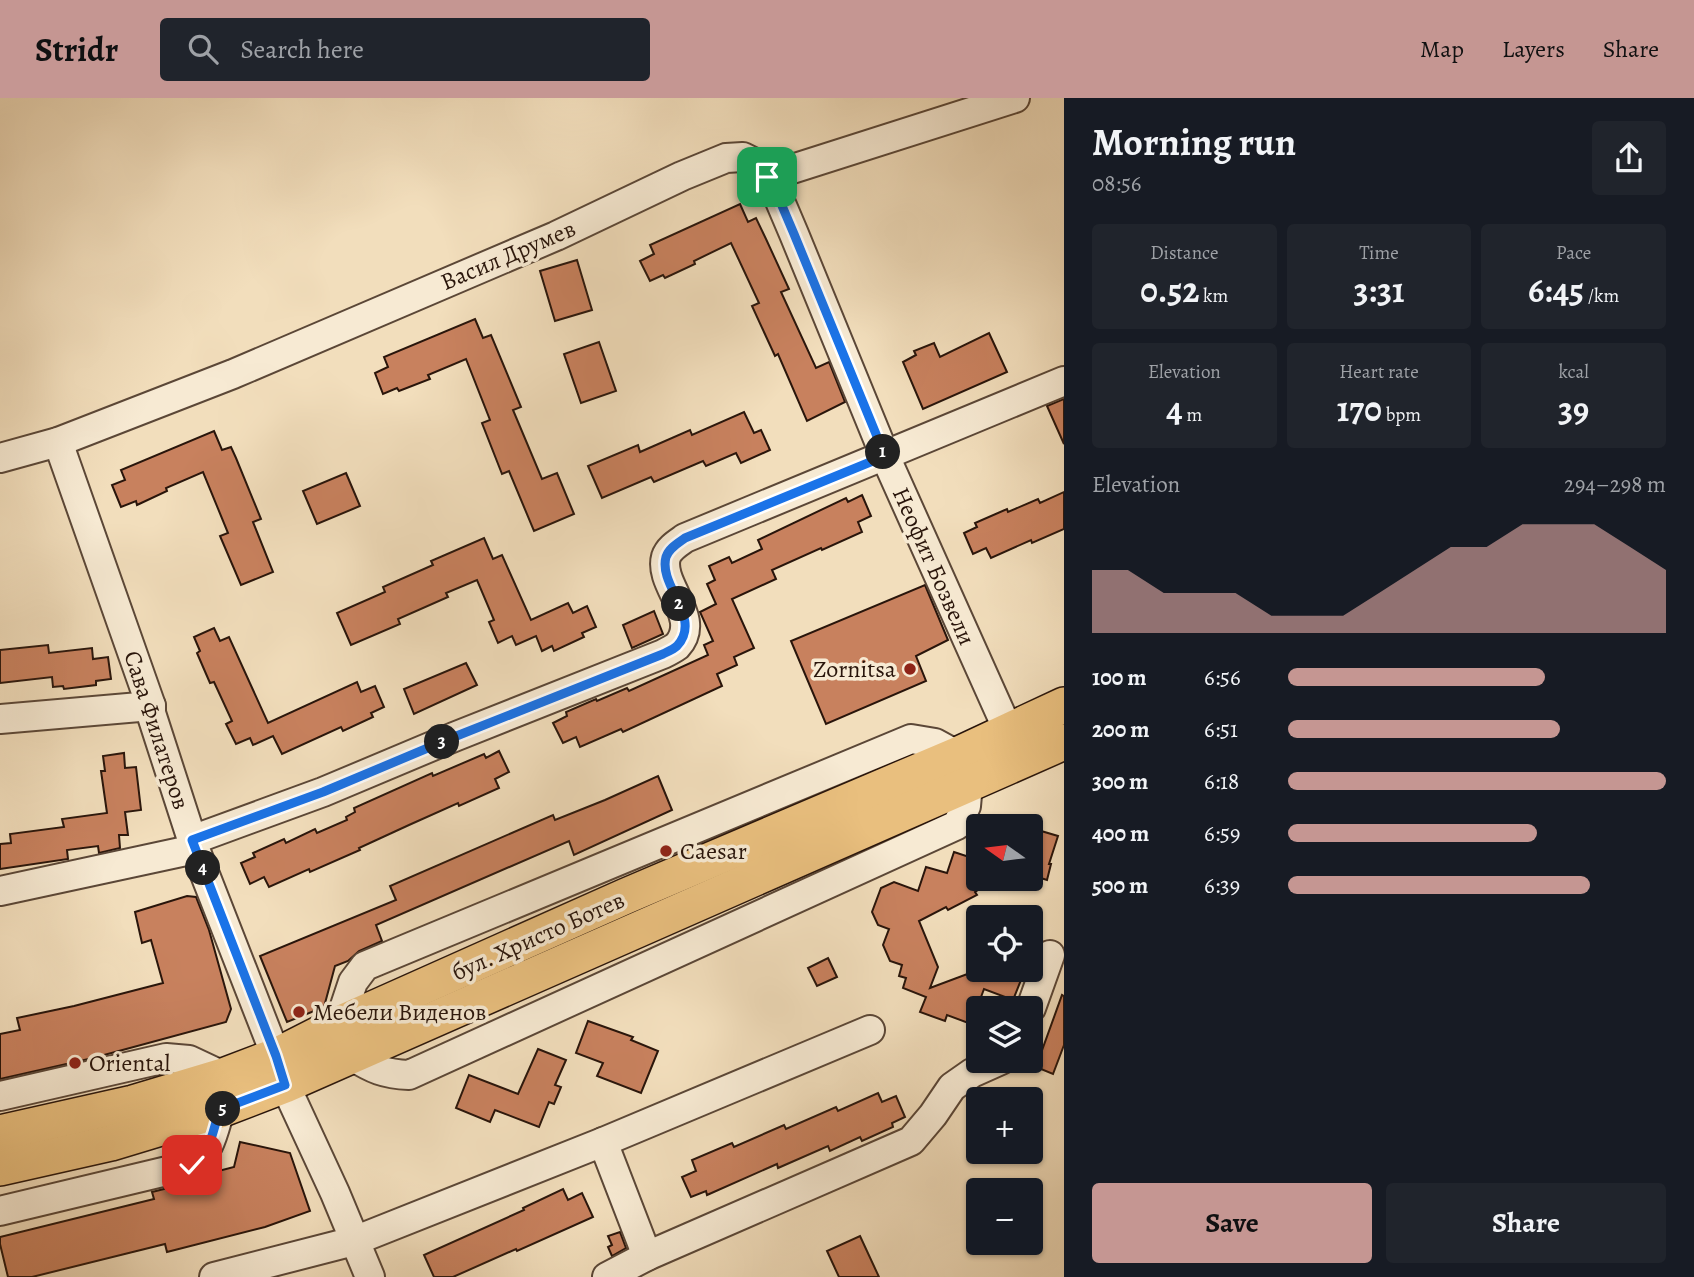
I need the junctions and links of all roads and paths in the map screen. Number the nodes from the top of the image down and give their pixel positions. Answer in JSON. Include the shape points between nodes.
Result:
{"nodes":[{"id":1,"x":1015,"y":98,"type":"edge"},
{"id":2,"x":767,"y":177,"type":"junction"},
{"id":3,"x":1064,"y":381,"type":"edge"},
{"id":4,"x":58,"y":442,"type":"junction"},
{"id":5,"x":885,"y":456,"type":"junction"},
{"id":6,"x":0,"y":458,"type":"edge"},
{"id":7,"x":1064,"y":705,"type":"edge"},
{"id":8,"x":151,"y":706,"type":"junction"},
{"id":9,"x":0,"y":719,"type":"edge"},
{"id":10,"x":1064,"y":742,"type":"edge"},
{"id":11,"x":1015,"y":746,"type":"junction"},
{"id":12,"x":963,"y":770,"type":"junction"},
{"id":13,"x":194,"y":845,"type":"junction"},
{"id":14,"x":0,"y":891,"type":"edge"},
{"id":15,"x":1050,"y":956,"type":"dead end"},
{"id":16,"x":1035,"y":996,"type":"edge"},
{"id":17,"x":870,"y":1030,"type":"dead end"},
{"id":18,"x":346,"y":1040,"type":"junction"},
{"id":19,"x":281,"y":1071,"type":"junction"},
{"id":20,"x":972,"y":1073,"type":"edge"},
{"id":21,"x":223,"y":1076,"type":"junction"},
{"id":22,"x":0,"y":1096,"type":"edge"},
{"id":23,"x":219,"y":1110,"type":"junction"},
{"id":24,"x":0,"y":1133,"type":"edge"},
{"id":25,"x":603,"y":1142,"type":"junction"},
{"id":26,"x":0,"y":1168,"type":"edge"},
{"id":27,"x":0,"y":1211,"type":"edge"},
{"id":28,"x":354,"y":1241,"type":"junction"},
{"id":29,"x":647,"y":1256,"type":"junction"},
{"id":30,"x":214,"y":1277,"type":"edge"},
{"id":31,"x":370,"y":1277,"type":"edge"},
{"id":32,"x":607,"y":1277,"type":"edge"}],
"edges":[{"from":1,"to":2,"type":"street"},
{"from":2,"to":4,"type":"street","name":"Васил Друмев","via":[[743,157],[726,158],[556,236]]},
{"from":2,"to":5,"type":"street","name":"Неофит Бозвели"},
{"from":3,"to":5,"type":"street"},
{"from":4,"to":6,"type":"street","name":"Васил Друмев"},
{"from":4,"to":8,"type":"street","name":"Сава Филатеров"},
{"from":5,"to":11,"type":"street","name":"Неофит Бозвели"},
{"from":5,"to":13,"type":"street","via":[[673,546],[666,557],[666,570],[682,610],[684,634],[677,646],[663,654]]},
{"from":7,"to":11,"type":"main road","name":"бул. Христо Ботев"},
{"from":8,"to":9,"type":"street"},
{"from":8,"to":13,"type":"street","name":"Сава Филатеров"},
{"from":10,"to":11,"type":"main road","name":"бул. Христо Ботев"},
{"from":11,"to":12,"type":"main road","name":"бул. Христо Ботев"},
{"from":12,"to":18,"type":"main road","name":"бул. Христо Ботев","via":[[626,896]]},
{"from":12,"to":18,"type":"street","via":[[966,806],[957,825],[409,1075],[388,1074],[367,1065]]},
{"from":13,"to":14,"type":"street"},
{"from":13,"to":19,"type":"street","name":"Сава Филатеров"},
{"from":15,"to":16,"type":"street"},
{"from":17,"to":25,"type":"street"},
{"from":18,"to":19,"type":"main road","name":"бул. Христо Ботев"},
{"from":19,"to":21,"type":"main road","name":"бул. Христо Ботев"},
{"from":19,"to":23,"type":"main road","name":"бул. Христо Ботев"},
{"from":19,"to":28,"type":"street","name":"Сава Филатеров"},
{"from":20,"to":29,"type":"street","via":[[952,1087],[911,1141]]},
{"from":21,"to":22,"type":"street","via":[[189,1060],[166,1058]]},
{"from":21,"to":24,"type":"main road","name":"бул. Христо Ботев","via":[[133,1103]]},
{"from":23,"to":26,"type":"main road","name":"бул. Христо Ботев","via":[[111,1143]]},
{"from":23,"to":27,"type":"street","via":[[210,1143],[192,1165]]},
{"from":25,"to":28,"type":"street"},
{"from":25,"to":29,"type":"street"},
{"from":28,"to":30,"type":"street"},
{"from":28,"to":31,"type":"street","name":"Сава Филатеров"},
{"from":29,"to":32,"type":"street"}]}
